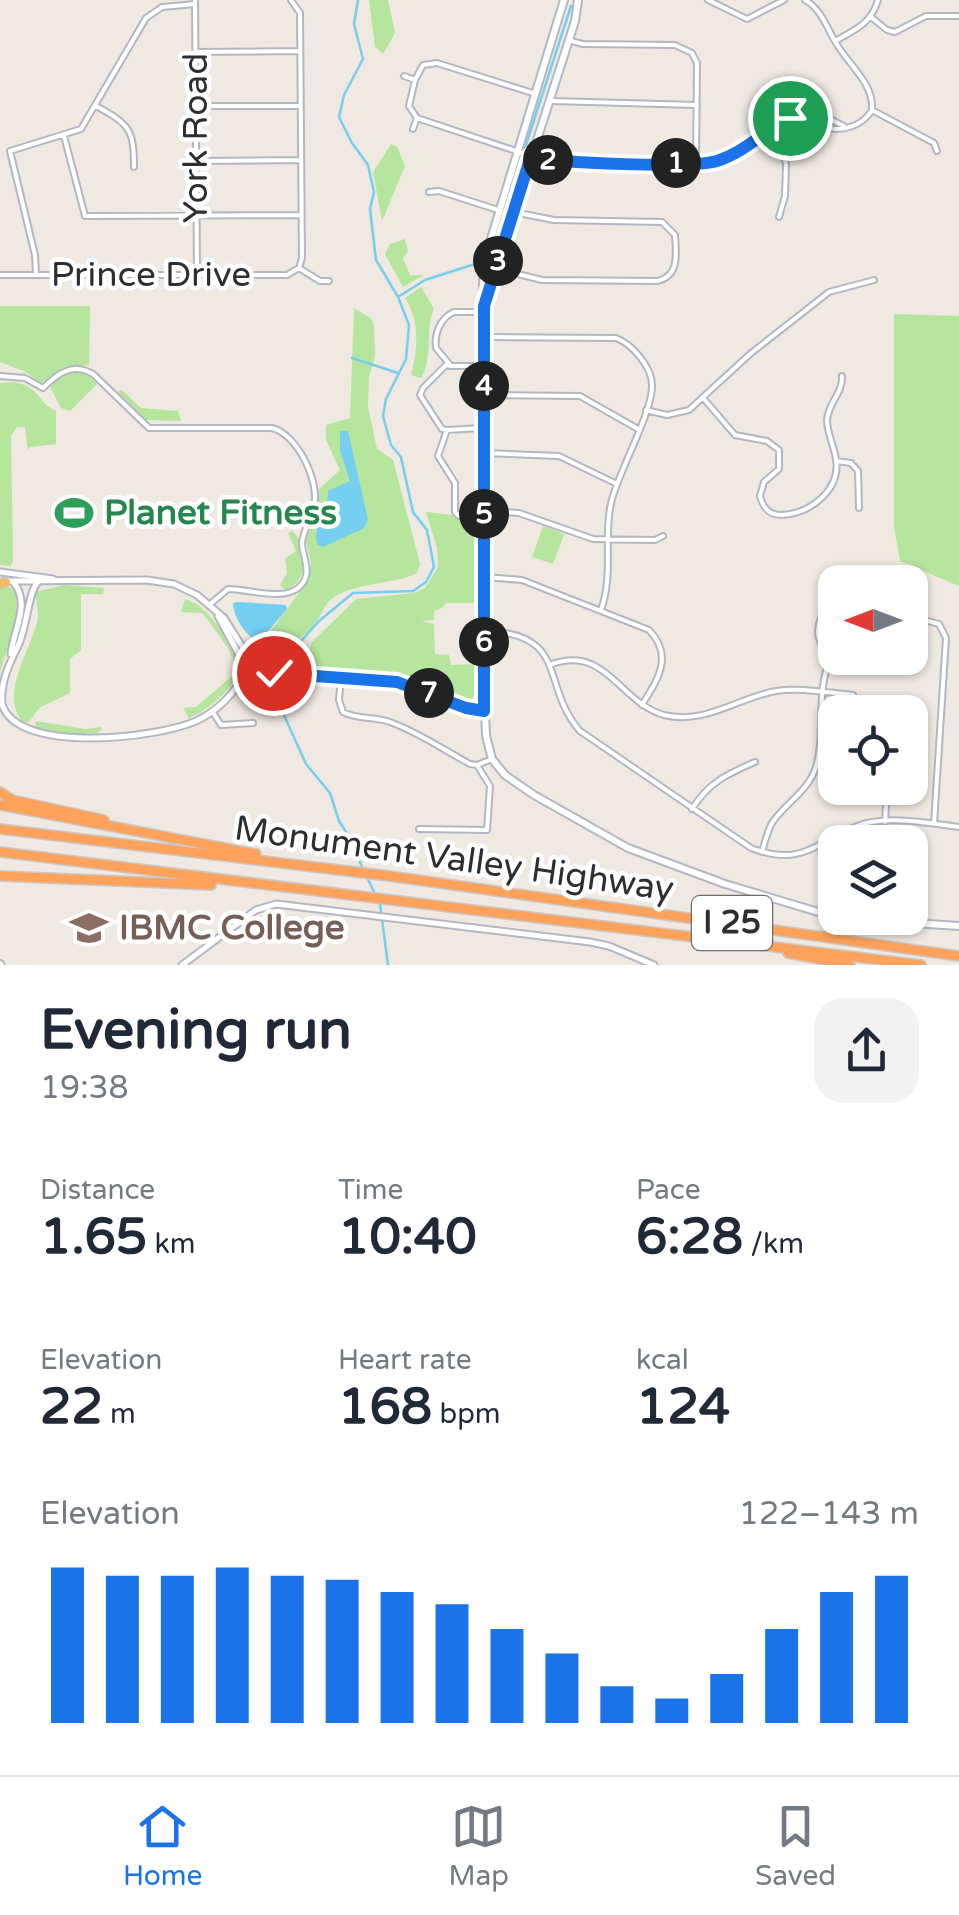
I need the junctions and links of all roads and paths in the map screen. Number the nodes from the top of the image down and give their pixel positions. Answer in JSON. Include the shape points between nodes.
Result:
{"nodes":[{"id":1,"x":291,"y":0,"type":"edge"},
{"id":2,"x":564,"y":0,"type":"edge"},
{"id":3,"x":578,"y":0,"type":"edge"},
{"id":4,"x":708,"y":0,"type":"edge"},
{"id":5,"x":784,"y":0,"type":"edge"},
{"id":6,"x":805,"y":0,"type":"edge"},
{"id":7,"x":878,"y":0,"type":"edge"},
{"id":8,"x":195,"y":2,"type":"edge"},
{"id":9,"x":959,"y":16,"type":"edge"},
{"id":10,"x":871,"y":17,"type":"junction"},
{"id":11,"x":569,"y":40,"type":"junction"},
{"id":12,"x":834,"y":41,"type":"junction"},
{"id":13,"x":300,"y":51,"type":"junction"},
{"id":14,"x":196,"y":52,"type":"junction"},
{"id":15,"x":404,"y":76,"type":"dead end"},
{"id":16,"x":415,"y":80,"type":"junction"},
{"id":17,"x":792,"y":87,"type":"dead end"},
{"id":18,"x":536,"y":94,"type":"junction"},
{"id":19,"x":549,"y":101,"type":"junction"},
{"id":20,"x":697,"y":105,"type":"junction"},
{"id":21,"x":96,"y":106,"type":"junction"},
{"id":22,"x":196,"y":106,"type":"junction"},
{"id":23,"x":301,"y":106,"type":"junction"},
{"id":24,"x":872,"y":110,"type":"junction"},
{"id":25,"x":417,"y":118,"type":"junction"},
{"id":26,"x":810,"y":118,"type":"junction"},
{"id":27,"x":775,"y":125,"type":"junction"},
{"id":28,"x":844,"y":126,"type":"junction"},
{"id":29,"x":413,"y":128,"type":"dead end"},
{"id":30,"x":64,"y":136,"type":"junction"},
{"id":31,"x":517,"y":151,"type":"junction"},
{"id":32,"x":936,"y":151,"type":"dead end"},
{"id":33,"x":531,"y":156,"type":"junction"},
{"id":34,"x":301,"y":160,"type":"junction"},
{"id":35,"x":196,"y":161,"type":"junction"},
{"id":36,"x":696,"y":163,"type":"junction"},
{"id":37,"x":134,"y":168,"type":"dead end"},
{"id":38,"x":429,"y":192,"type":"dead end"},
{"id":39,"x":498,"y":210,"type":"junction"},
{"id":40,"x":513,"y":212,"type":"junction"},
{"id":41,"x":301,"y":215,"type":"junction"},
{"id":42,"x":196,"y":216,"type":"junction"},
{"id":43,"x":779,"y":217,"type":"dead end"},
{"id":44,"x":483,"y":265,"type":"junction"},
{"id":45,"x":299,"y":268,"type":"junction"},
{"id":46,"x":495,"y":269,"type":"junction"},
{"id":47,"x":36,"y":274,"type":"junction"},
{"id":48,"x":0,"y":275,"type":"edge"},
{"id":49,"x":197,"y":275,"type":"junction"},
{"id":50,"x":874,"y":280,"type":"dead end"},
{"id":51,"x":328,"y":281,"type":"dead end"},
{"id":52,"x":484,"y":309,"type":"junction"},
{"id":53,"x":484,"y":337,"type":"junction"},
{"id":54,"x":451,"y":366,"type":"junction"},
{"id":55,"x":484,"y":366,"type":"junction"},
{"id":56,"x":0,"y":376,"type":"edge"},
{"id":57,"x":842,"y":376,"type":"dead end"},
{"id":58,"x":484,"y":395,"type":"junction"},
{"id":59,"x":704,"y":399,"type":"junction"},
{"id":60,"x":646,"y":410,"type":"junction"},
{"id":61,"x":484,"y":428,"type":"junction"},
{"id":62,"x":638,"y":429,"type":"junction"},
{"id":63,"x":447,"y":430,"type":"junction"},
{"id":64,"x":484,"y":453,"type":"junction"},
{"id":65,"x":836,"y":461,"type":"junction"},
{"id":66,"x":617,"y":484,"type":"junction"},
{"id":67,"x":859,"y":508,"type":"dead end"},
{"id":68,"x":484,"y":514,"type":"junction"},
{"id":69,"x":663,"y":536,"type":"dead end"},
{"id":70,"x":609,"y":541,"type":"junction"},
{"id":71,"x":0,"y":572,"type":"edge"},
{"id":72,"x":485,"y":577,"type":"junction"},
{"id":73,"x":53,"y":579,"type":"junction"},
{"id":74,"x":5,"y":582,"type":"edge"},
{"id":75,"x":38,"y":582,"type":"junction"},
{"id":76,"x":208,"y":605,"type":"junction"},
{"id":77,"x":601,"y":610,"type":"junction"},
{"id":78,"x":218,"y":616,"type":"junction"},
{"id":79,"x":928,"y":621,"type":"edge"},
{"id":80,"x":484,"y":631,"type":"junction"},
{"id":81,"x":11,"y":657,"type":"junction"},
{"id":82,"x":551,"y":664,"type":"junction"},
{"id":83,"x":257,"y":665,"type":"junction"},
{"id":84,"x":244,"y":672,"type":"junction"},
{"id":85,"x":274,"y":673,"type":"junction"},
{"id":86,"x":825,"y":675,"type":"edge"},
{"id":87,"x":341,"y":676,"type":"junction"},
{"id":88,"x":261,"y":678,"type":"junction"},
{"id":89,"x":250,"y":682,"type":"junction"},
{"id":90,"x":238,"y":687,"type":"junction"},
{"id":91,"x":823,"y":693,"type":"junction"},
{"id":92,"x":853,"y":695,"type":"dead end"},
{"id":93,"x":642,"y":705,"type":"junction"},
{"id":94,"x":212,"y":711,"type":"junction"},
{"id":95,"x":484,"y":711,"type":"junction"},
{"id":96,"x":253,"y":723,"type":"dead end"},
{"id":97,"x":492,"y":759,"type":"junction"},
{"id":98,"x":755,"y":762,"type":"dead end"},
{"id":99,"x":477,"y":765,"type":"junction"},
{"id":100,"x":0,"y":792,"type":"edge"},
{"id":101,"x":0,"y":805,"type":"edge"},
{"id":102,"x":886,"y":805,"type":"edge"},
{"id":103,"x":692,"y":809,"type":"junction"},
{"id":104,"x":885,"y":822,"type":"junction"},
{"id":105,"x":934,"y":824,"type":"junction"},
{"id":106,"x":861,"y":825,"type":"edge"},
{"id":107,"x":130,"y":828,"type":"junction"},
{"id":108,"x":959,"y":828,"type":"edge"},
{"id":109,"x":3,"y":829,"type":"edge"},
{"id":110,"x":419,"y":829,"type":"dead end"},
{"id":111,"x":818,"y":848,"type":"edge"},
{"id":112,"x":762,"y":852,"type":"junction"},
{"id":113,"x":3,"y":853,"type":"edge"},
{"id":114,"x":302,"y":865,"type":"junction"},
{"id":115,"x":0,"y":876,"type":"edge"},
{"id":116,"x":18,"y":876,"type":"junction"},
{"id":117,"x":0,"y":887,"type":"edge"},
{"id":118,"x":303,"y":890,"type":"junction"},
{"id":119,"x":818,"y":912,"type":"edge"},
{"id":120,"x":928,"y":924,"type":"edge"},
{"id":121,"x":959,"y":926,"type":"edge"},
{"id":122,"x":712,"y":938,"type":"junction"},
{"id":123,"x":959,"y":953,"type":"edge"},
{"id":124,"x":182,"y":965,"type":"edge"},
{"id":125,"x":654,"y":965,"type":"edge"},
{"id":126,"x":850,"y":965,"type":"edge"},
{"id":127,"x":921,"y":965,"type":"edge"}],
"edges":[{"from":1,"to":13,"type":"street","via":[[300,13]]},
{"from":2,"to":18,"type":"main road"},
{"from":3,"to":11,"type":"main road"},
{"from":4,"to":5,"type":"street","via":[[747,19]]},
{"from":6,"to":12,"type":"street"},
{"from":7,"to":10,"type":"street"},
{"from":8,"to":14,"type":"street","name":"York Road"},
{"from":8,"to":21,"type":"street","via":[[162,7],[146,18]]},
{"from":9,"to":10,"type":"street","via":[[926,16],[895,32]]},
{"from":10,"to":12,"type":"street"},
{"from":11,"to":19,"type":"main road"},
{"from":11,"to":20,"type":"street","via":[[684,47],[696,63]]},
{"from":12,"to":24,"type":"street","via":[[858,72]]},
{"from":13,"to":14,"type":"street"},
{"from":13,"to":23,"type":"street"},
{"from":14,"to":22,"type":"street","name":"York Road"},
{"from":15,"to":16,"type":"street"},
{"from":16,"to":18,"type":"street","via":[[423,65],[438,63]]},
{"from":16,"to":25,"type":"street","via":[[409,106]]},
{"from":17,"to":27,"type":"street","via":[[774,108]]},
{"from":18,"to":31,"type":"main road"},
{"from":19,"to":20,"type":"street"},
{"from":19,"to":33,"type":"main road"},
{"from":20,"to":36,"type":"street"},
{"from":21,"to":30,"type":"street","via":[[81,128]]},
{"from":21,"to":37,"type":"street","via":[[128,127]]},
{"from":22,"to":23,"type":"street"},
{"from":22,"to":35,"type":"street","name":"York Road"},
{"from":23,"to":34,"type":"street"},
{"from":24,"to":28,"type":"street","via":[[858,124]]},
{"from":24,"to":32,"type":"street"},
{"from":25,"to":29,"type":"street"},
{"from":25,"to":31,"type":"street"},
{"from":26,"to":27,"type":"street"},
{"from":26,"to":28,"type":"street"},
{"from":26,"to":28,"type":"street","via":[[821,127]]},
{"from":27,"to":36,"type":"street","via":[[722,160]]},
{"from":27,"to":43,"type":"street","via":[[786,164]]},
{"from":30,"to":42,"type":"street","via":[[86,216]]},
{"from":30,"to":47,"type":"street","via":[[10,152]]},
{"from":31,"to":33,"type":"street"},
{"from":31,"to":39,"type":"main road"},
{"from":33,"to":36,"type":"street"},
{"from":33,"to":40,"type":"main road"},
{"from":34,"to":35,"type":"street"},
{"from":34,"to":41,"type":"street"},
{"from":35,"to":42,"type":"street","name":"York Road"},
{"from":38,"to":39,"type":"street"},
{"from":39,"to":44,"type":"main road"},
{"from":40,"to":46,"type":"main road"},
{"from":40,"to":46,"type":"street","via":[[554,220],[662,222],[674,230],[674,270],[658,281],[542,280]]},
{"from":41,"to":42,"type":"street"},
{"from":41,"to":45,"type":"street"},
{"from":42,"to":49,"type":"street","name":"York Road"},
{"from":44,"to":46,"type":"street"},
{"from":44,"to":52,"type":"main road"},
{"from":45,"to":49,"type":"street","name":"Prince Drive","via":[[287,275]]},
{"from":45,"to":51,"type":"street"},
{"from":46,"to":52,"type":"main road"},
{"from":47,"to":48,"type":"street","name":"Prince Drive"},
{"from":47,"to":49,"type":"street","name":"Prince Drive"},
{"from":50,"to":59,"type":"street","via":[[829,292]]},
{"from":52,"to":53,"type":"main road"},
{"from":52,"to":54,"type":"street","via":[[454,312],[440,325],[436,348]]},
{"from":53,"to":55,"type":"main road"},
{"from":53,"to":60,"type":"street","via":[[621,340],[650,376]]},
{"from":54,"to":55,"type":"street"},
{"from":54,"to":63,"type":"street","via":[[420,395]]},
{"from":55,"to":58,"type":"main road"},
{"from":56,"to":76,"type":"street","via":[[43,388],[60,373],[80,368],[149,428],[272,428],[290,438],[315,494],[302,542],[304,581],[287,594],[228,589]]},
{"from":57,"to":65,"type":"street","via":[[827,422]]},
{"from":58,"to":61,"type":"main road"},
{"from":58,"to":62,"type":"street","via":[[580,396]]},
{"from":59,"to":60,"type":"street","via":[[672,415]]},
{"from":59,"to":65,"type":"street","via":[[735,436],[779,450],[779,469],[760,491],[771,513],[819,502],[833,482]]},
{"from":60,"to":62,"type":"street"},
{"from":61,"to":63,"type":"street"},
{"from":61,"to":64,"type":"main road"},
{"from":62,"to":66,"type":"street"},
{"from":63,"to":68,"type":"street","via":[[438,456],[455,482],[455,512]]},
{"from":64,"to":66,"type":"street","via":[[558,456]]},
{"from":64,"to":68,"type":"main road"},
{"from":65,"to":67,"type":"street","via":[[858,470]]},
{"from":66,"to":70,"type":"street"},
{"from":68,"to":70,"type":"street","via":[[519,513]]},
{"from":68,"to":72,"type":"main road"},
{"from":69,"to":70,"type":"street"},
{"from":70,"to":77,"type":"street"},
{"from":71,"to":73,"type":"street"},
{"from":72,"to":77,"type":"street","via":[[522,580]]},
{"from":72,"to":80,"type":"main road"},
{"from":73,"to":75,"type":"street"},
{"from":73,"to":76,"type":"street","via":[[163,582]]},
{"from":74,"to":75,"type":"street"},
{"from":74,"to":81,"type":"street","via":[[20,590]]},
{"from":75,"to":81,"type":"street"},
{"from":76,"to":78,"type":"street"},
{"from":77,"to":93,"type":"street","via":[[642,626],[660,644],[661,673]]},
{"from":78,"to":83,"type":"street"},
{"from":78,"to":84,"type":"street"},
{"from":79,"to":105,"type":"street","via":[[939,624],[946,638]]},
{"from":80,"to":82,"type":"street","via":[[529,642]]},
{"from":80,"to":95,"type":"main road"},
{"from":81,"to":94,"type":"street","via":[[1,701],[10,720],[28,730],[71,738],[157,731]]},
{"from":82,"to":93,"type":"street","via":[[571,658],[602,669]]},
{"from":82,"to":103,"type":"street","via":[[562,704],[580,731]]},
{"from":83,"to":84,"type":"street"},
{"from":83,"to":85,"type":"street"},
{"from":83,"to":88,"type":"street"},
{"from":84,"to":89,"type":"street"},
{"from":84,"to":90,"type":"street"},
{"from":85,"to":87,"type":"street"},
{"from":85,"to":88,"type":"street"},
{"from":86,"to":91,"type":"street"},
{"from":87,"to":95,"type":"street","via":[[397,682]]},
{"from":87,"to":99,"type":"street","via":[[343,712],[381,718]]},
{"from":88,"to":89,"type":"street"},
{"from":89,"to":90,"type":"street"},
{"from":90,"to":94,"type":"street"},
{"from":91,"to":92,"type":"street"},
{"from":91,"to":93,"type":"street","via":[[777,691],[688,718]]},
{"from":91,"to":112,"type":"street","via":[[813,773],[774,820]]},
{"from":94,"to":96,"type":"street","via":[[221,725]]},
{"from":95,"to":97,"type":"main road"},
{"from":97,"to":99,"type":"street"},
{"from":97,"to":119,"type":"main road","via":[[534,795],[628,848]]},
{"from":98,"to":103,"type":"street","via":[[717,780]]},
{"from":99,"to":110,"type":"street","via":[[490,786],[487,830]]},
{"from":100,"to":107,"type":"highway"},
{"from":101,"to":107,"type":"highway"},
{"from":102,"to":104,"type":"street"},
{"from":103,"to":112,"type":"street"},
{"from":104,"to":105,"type":"street"},
{"from":104,"to":106,"type":"street"},
{"from":105,"to":108,"type":"street"},
{"from":107,"to":114,"type":"highway"},
{"from":109,"to":114,"type":"highway","name":"Monument Valley Highway","number":"I 25"},
{"from":111,"to":112,"type":"street","via":[[794,855]]},
{"from":113,"to":118,"type":"highway","name":"Monument Valley Highway","number":"I 25"},
{"from":114,"to":123,"type":"highway","name":"Monument Valley Highway","number":"I 25"},
{"from":115,"to":116,"type":"highway"},
{"from":116,"to":117,"type":"highway"},
{"from":116,"to":118,"type":"highway"},
{"from":118,"to":122,"type":"highway","name":"Monument Valley Highway","number":"I 25"},
{"from":120,"to":121,"type":"main road"},
{"from":122,"to":126,"type":"highway"},
{"from":122,"to":127,"type":"highway","name":"Monument Valley Highway","number":"I 25"},
{"from":124,"to":125,"type":"street","via":[[243,918],[289,904],[590,942]]}]}
